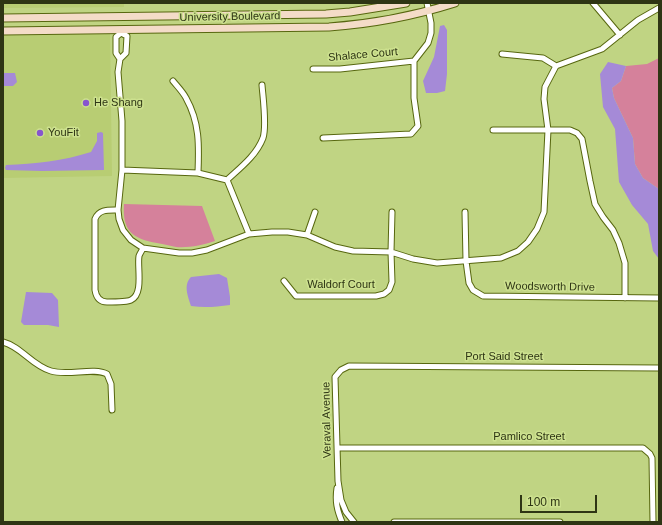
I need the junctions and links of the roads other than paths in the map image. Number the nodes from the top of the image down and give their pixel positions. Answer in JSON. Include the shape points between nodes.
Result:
{"nodes":[{"id":1,"x":406,"y":3,"type":"edge"},
{"id":2,"x":427,"y":3,"type":"edge"},
{"id":3,"x":455,"y":3,"type":"edge"},
{"id":4,"x":593,"y":3,"type":"edge"},
{"id":5,"x":659,"y":8,"type":"edge"},
{"id":6,"x":429,"y":11,"type":"junction"},
{"id":7,"x":3,"y":18,"type":"edge"},
{"id":8,"x":3,"y":31,"type":"edge"},
{"id":9,"x":121,"y":31,"type":"junction"},
{"id":10,"x":620,"y":35,"type":"junction"},
{"id":11,"x":502,"y":54,"type":"dead end"},
{"id":12,"x":120,"y":59,"type":"junction"},
{"id":13,"x":414,"y":61,"type":"junction"},
{"id":14,"x":556,"y":66,"type":"junction"},
{"id":15,"x":314,"y":69,"type":"dead end"},
{"id":16,"x":173,"y":81,"type":"dead end"},
{"id":17,"x":262,"y":85,"type":"dead end"},
{"id":18,"x":493,"y":130,"type":"dead end"},
{"id":19,"x":548,"y":130,"type":"junction"},
{"id":20,"x":323,"y":138,"type":"dead end"},
{"id":21,"x":122,"y":170,"type":"junction"},
{"id":22,"x":198,"y":174,"type":"junction"},
{"id":23,"x":227,"y":180,"type":"junction"},
{"id":24,"x":118,"y":210,"type":"junction"},
{"id":25,"x":315,"y":212,"type":"dead end"},
{"id":26,"x":392,"y":212,"type":"dead end"},
{"id":27,"x":465,"y":212,"type":"dead end"},
{"id":28,"x":249,"y":234,"type":"junction"},
{"id":29,"x":307,"y":235,"type":"junction"},
{"id":30,"x":144,"y":248,"type":"junction"},
{"id":31,"x":391,"y":252,"type":"junction"},
{"id":32,"x":466,"y":261,"type":"junction"},
{"id":33,"x":284,"y":281,"type":"dead end"},
{"id":34,"x":625,"y":298,"type":"junction"},
{"id":35,"x":659,"y":298,"type":"edge"},
{"id":36,"x":3,"y":342,"type":"edge"},
{"id":37,"x":350,"y":366,"type":"joint"},
{"id":38,"x":659,"y":368,"type":"edge"},
{"id":39,"x":112,"y":410,"type":"dead end"},
{"id":40,"x":338,"y":448,"type":"junction"},
{"id":41,"x":338,"y":481,"type":"junction"},
{"id":42,"x":342,"y":522,"type":"edge"},
{"id":43,"x":354,"y":522,"type":"edge"},
{"id":44,"x":394,"y":522,"type":"edge"},
{"id":45,"x":560,"y":522,"type":"edge"},
{"id":46,"x":653,"y":522,"type":"edge"}],
"edges":[{"from":1,"to":7,"type":"main road","name":"University Boulevard","via":[[326,14]]},
{"from":2,"to":6,"type":"street"},
{"from":3,"to":6,"type":"main road","name":"University Boulevard"},
{"from":4,"to":10,"type":"street"},
{"from":5,"to":10,"type":"street","via":[[638,20]]},
{"from":6,"to":9,"type":"main road","name":"University Boulevard","via":[[336,26]]},
{"from":6,"to":13,"type":"street","via":[[432,33],[428,43]]},
{"from":8,"to":9,"type":"main road","name":"University Boulevard"},
{"from":9,"to":12,"type":"street","via":[[116,37],[116,53]]},
{"from":9,"to":12,"type":"street","via":[[127,36],[127,43],[126,53]]},
{"from":10,"to":14,"type":"street","via":[[602,49]]},
{"from":11,"to":14,"type":"street","via":[[543,58]]},
{"from":12,"to":21,"type":"street","via":[[118,72]]},
{"from":13,"to":15,"type":"street","name":"Shalace Court","via":[[340,69]]},
{"from":13,"to":20,"type":"street","via":[[414,98],[418,126],[411,134]]},
{"from":14,"to":19,"type":"street","via":[[545,87]]},
{"from":16,"to":22,"type":"street","via":[[186,96],[197,124]]},
{"from":17,"to":23,"type":"street","via":[[263,137],[253,156]]},
{"from":18,"to":19,"type":"street"},
{"from":19,"to":32,"type":"street","via":[[544,212],[537,229],[518,251],[501,258]]},
{"from":19,"to":34,"type":"street","via":[[570,130],[582,139],[595,204],[613,230],[625,263]]},
{"from":21,"to":22,"type":"street"},
{"from":21,"to":24,"type":"street"},
{"from":22,"to":23,"type":"street"},
{"from":23,"to":28,"type":"street"},
{"from":24,"to":30,"type":"street","via":[[123,230],[130,240]]},
{"from":24,"to":30,"type":"street","via":[[100,212],[95,220],[95,290],[100,300],[131,300],[136,296],[139,289],[139,257]]},
{"from":25,"to":29,"type":"street"},
{"from":26,"to":31,"type":"street"},
{"from":27,"to":32,"type":"street","name":"Woodsworth Drive"},
{"from":28,"to":29,"type":"street","via":[[288,232]]},
{"from":28,"to":30,"type":"street","via":[[192,254]]},
{"from":29,"to":31,"type":"street","via":[[335,247]]},
{"from":31,"to":32,"type":"street","via":[[437,263]]},
{"from":31,"to":33,"type":"street","name":"Waldorf Court","via":[[392,282],[384,294],[296,296]]},
{"from":32,"to":34,"type":"street","name":"Woodsworth Drive","via":[[469,283],[473,290],[483,296]]},
{"from":34,"to":35,"type":"street","name":"Woodsworth Drive"},
{"from":36,"to":39,"type":"street","via":[[13,345],[40,367],[52,371],[104,373],[111,384]]},
{"from":37,"to":38,"type":"street","name":"Port Said Street"},
{"from":37,"to":40,"type":"street","name":"Veraval Avenue","via":[[341,370],[335,377]]},
{"from":40,"to":41,"type":"street","name":"Veraval Avenue"},
{"from":40,"to":46,"type":"street","name":"Pamlico Street","via":[[643,448],[652,458]]},
{"from":41,"to":42,"type":"street","name":"Veraval Avenue","via":[[337,510]]},
{"from":41,"to":43,"type":"street","name":"Veraval Avenue","via":[[340,500]]},
{"from":44,"to":45,"type":"street"}]}
